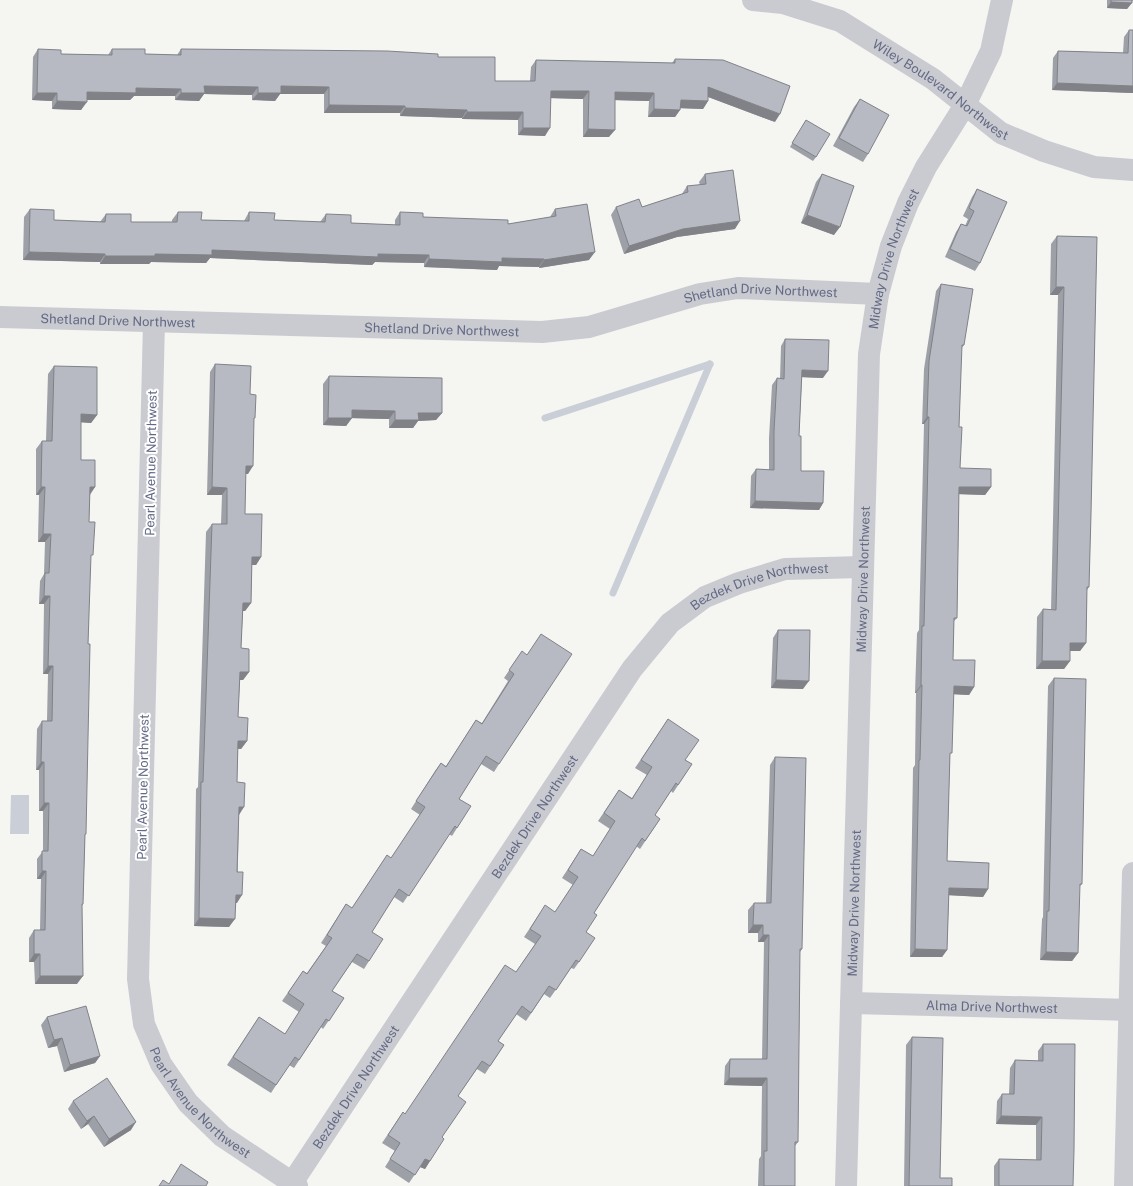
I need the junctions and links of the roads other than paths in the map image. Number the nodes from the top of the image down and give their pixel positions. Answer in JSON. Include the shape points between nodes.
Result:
{"nodes":[{"id":1,"x":753,"y":0,"type":"edge"},
{"id":2,"x":1002,"y":0,"type":"edge"},
{"id":3,"x":965,"y":105,"type":"junction"},
{"id":4,"x":1133,"y":170,"type":"edge"},
{"id":5,"x":878,"y":294,"type":"junction"},
{"id":6,"x":0,"y":317,"type":"edge"},
{"id":7,"x":154,"y":322,"type":"junction"},
{"id":8,"x":863,"y":567,"type":"junction"},
{"id":9,"x":1133,"y":873,"type":"edge"},
{"id":10,"x":851,"y":1003,"type":"junction"},
{"id":11,"x":1131,"y":1010,"type":"edge"},
{"id":12,"x":293,"y":1185,"type":"edge"},
{"id":13,"x":846,"y":1186,"type":"edge"},
{"id":14,"x":1125,"y":1186,"type":"edge"}],
"edges":[{"from":1,"to":3,"type":"street","name":"Wiley Boulevard Northwest","via":[[783,3],[840,21],[933,79]]},
{"from":2,"to":3,"type":"street","name":"Midway Drive Northwest","via":[[991,51]]},
{"from":3,"to":4,"type":"street","name":"Wiley Boulevard Northwest","via":[[1001,133],[1044,151],[1094,167]]},
{"from":3,"to":5,"type":"street","name":"Midway Drive Northwest","via":[[926,166],[908,203],[891,246]]},
{"from":5,"to":7,"type":"street","name":"Shetland Drive Northwest","via":[[738,288],[700,294],[589,327],[542,332]]},
{"from":5,"to":8,"type":"street","name":"Midway Drive Northwest","via":[[869,354]]},
{"from":6,"to":7,"type":"street","name":"Shetland Drive Northwest"},
{"from":7,"to":12,"type":"street","name":"Pearl Avenue Northwest","via":[[138,979],[144,1024],[161,1064],[188,1103],[222,1136]]},
{"from":8,"to":10,"type":"street","name":"Midway Drive Northwest"},
{"from":8,"to":12,"type":"street","name":"Bezdek Drive Northwest","via":[[785,569],[705,597],[670,623],[632,669]]},
{"from":9,"to":11,"type":"street"},
{"from":10,"to":11,"type":"street","name":"Alma Drive Northwest"},
{"from":10,"to":13,"type":"street","name":"Midway Drive Northwest"},
{"from":11,"to":14,"type":"street"}]}
